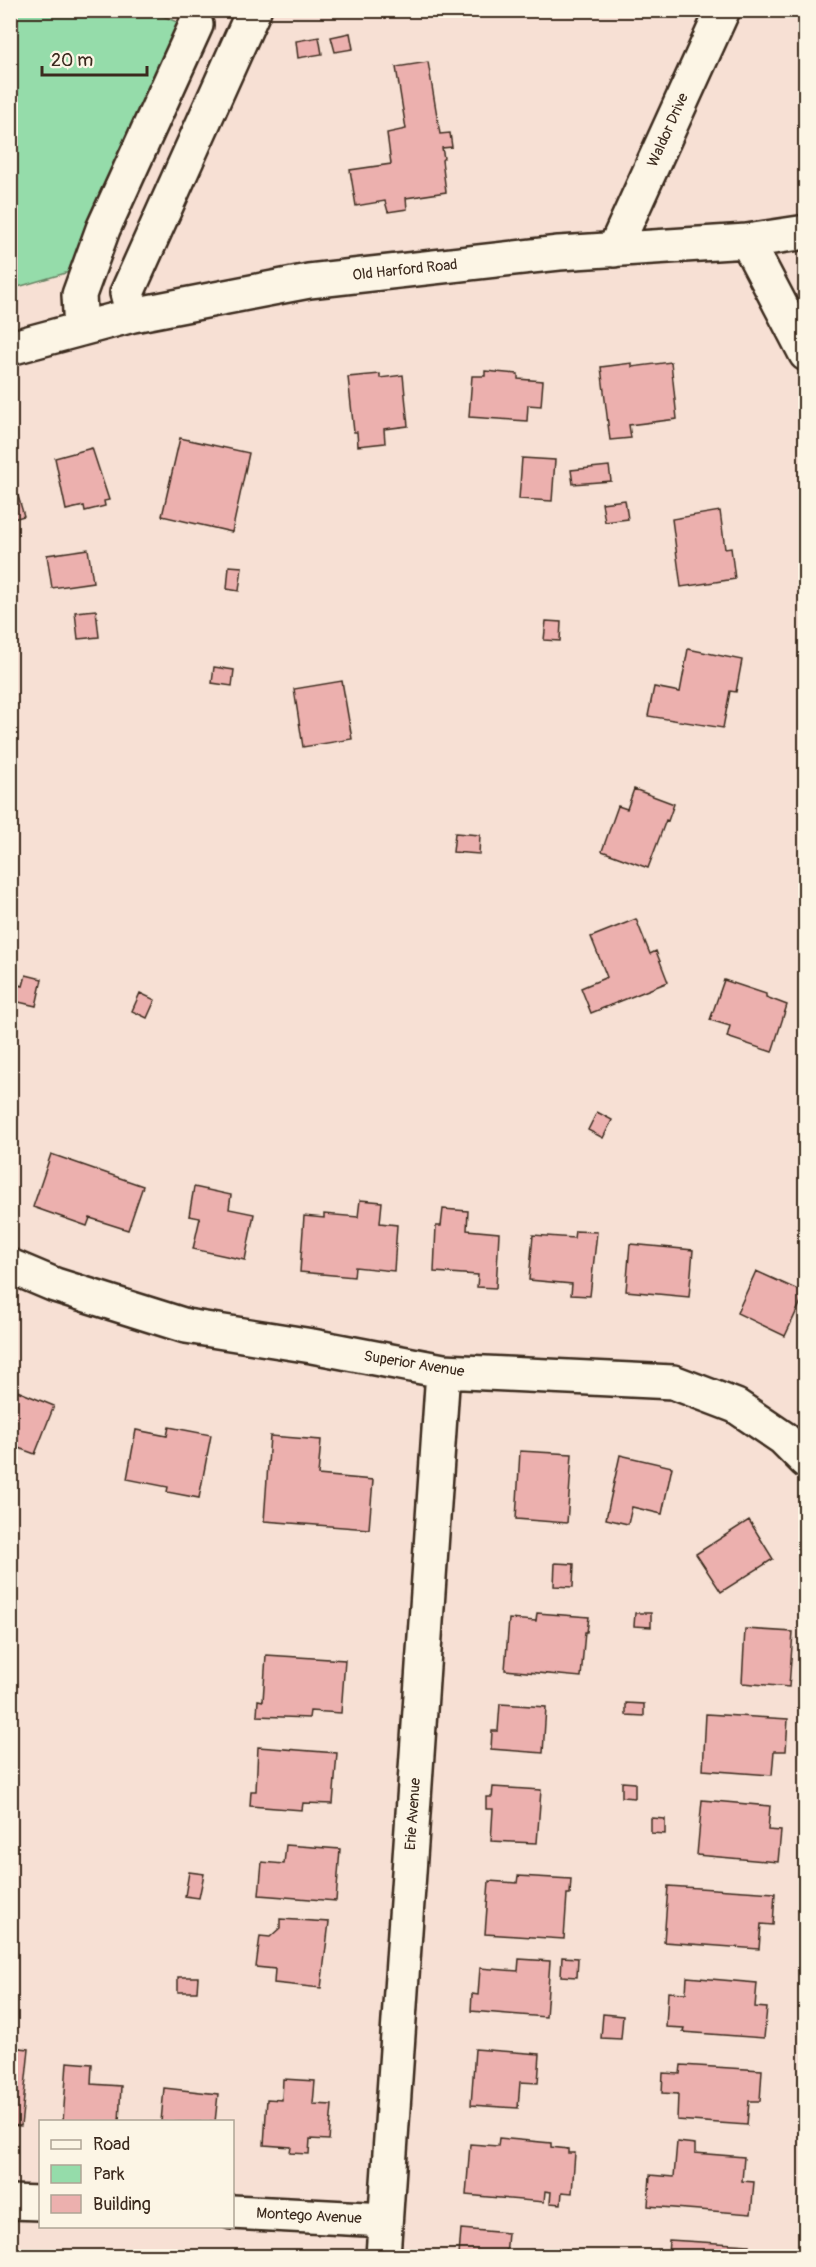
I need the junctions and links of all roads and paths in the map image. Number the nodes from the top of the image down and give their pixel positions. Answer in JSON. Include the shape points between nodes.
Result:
{"nodes":[{"id":1,"x":254,"y":10,"type":"edge"},
{"id":2,"x":723,"y":10,"type":"edge"},
{"id":3,"x":196,"y":26,"type":"dead end"},
{"id":4,"x":806,"y":232,"type":"edge"},
{"id":5,"x":747,"y":241,"type":"junction"},
{"id":6,"x":614,"y":250,"type":"junction"},
{"id":7,"x":133,"y":315,"type":"junction"},
{"id":8,"x":81,"y":329,"type":"junction"},
{"id":9,"x":10,"y":348,"type":"edge"},
{"id":10,"x":806,"y":354,"type":"edge"},
{"id":11,"x":10,"y":1266,"type":"edge"},
{"id":12,"x":442,"y":1371,"type":"junction"},
{"id":13,"x":806,"y":1461,"type":"edge"},
{"id":14,"x":10,"y":2202,"type":"edge"},
{"id":15,"x":39,"y":2203,"type":"edge"},
{"id":16,"x":234,"y":2212,"type":"edge"},
{"id":17,"x":385,"y":2220,"type":"junction"},
{"id":18,"x":382,"y":2256,"type":"edge"}],
"edges":[{"from":1,"to":7,"type":"street","via":[[127,293]]},
{"from":2,"to":6,"type":"street","name":"Waldor Drive"},
{"from":3,"to":8,"type":"street","via":[[103,229],[79,295]]},
{"from":4,"to":5,"type":"street","name":"Old Harford Road"},
{"from":5,"to":6,"type":"street","name":"Old Harford Road"},
{"from":5,"to":10,"type":"street"},
{"from":6,"to":7,"type":"street","name":"Old Harford Road","via":[[309,281]]},
{"from":7,"to":8,"type":"street","name":"Old Harford Road"},
{"from":8,"to":9,"type":"street","name":"Old Harford Road"},
{"from":11,"to":12,"type":"street","name":"Superior Avenue","via":[[55,1285],[186,1326]]},
{"from":12,"to":13,"type":"street","name":"Superior Avenue","via":[[673,1382],[736,1406],[783,1438]]},
{"from":12,"to":17,"type":"street","name":"Erie Avenue"},
{"from":14,"to":15,"type":"street"},
{"from":16,"to":17,"type":"street","name":"Montego Avenue"},
{"from":17,"to":18,"type":"street","name":"Erie Avenue"}]}
